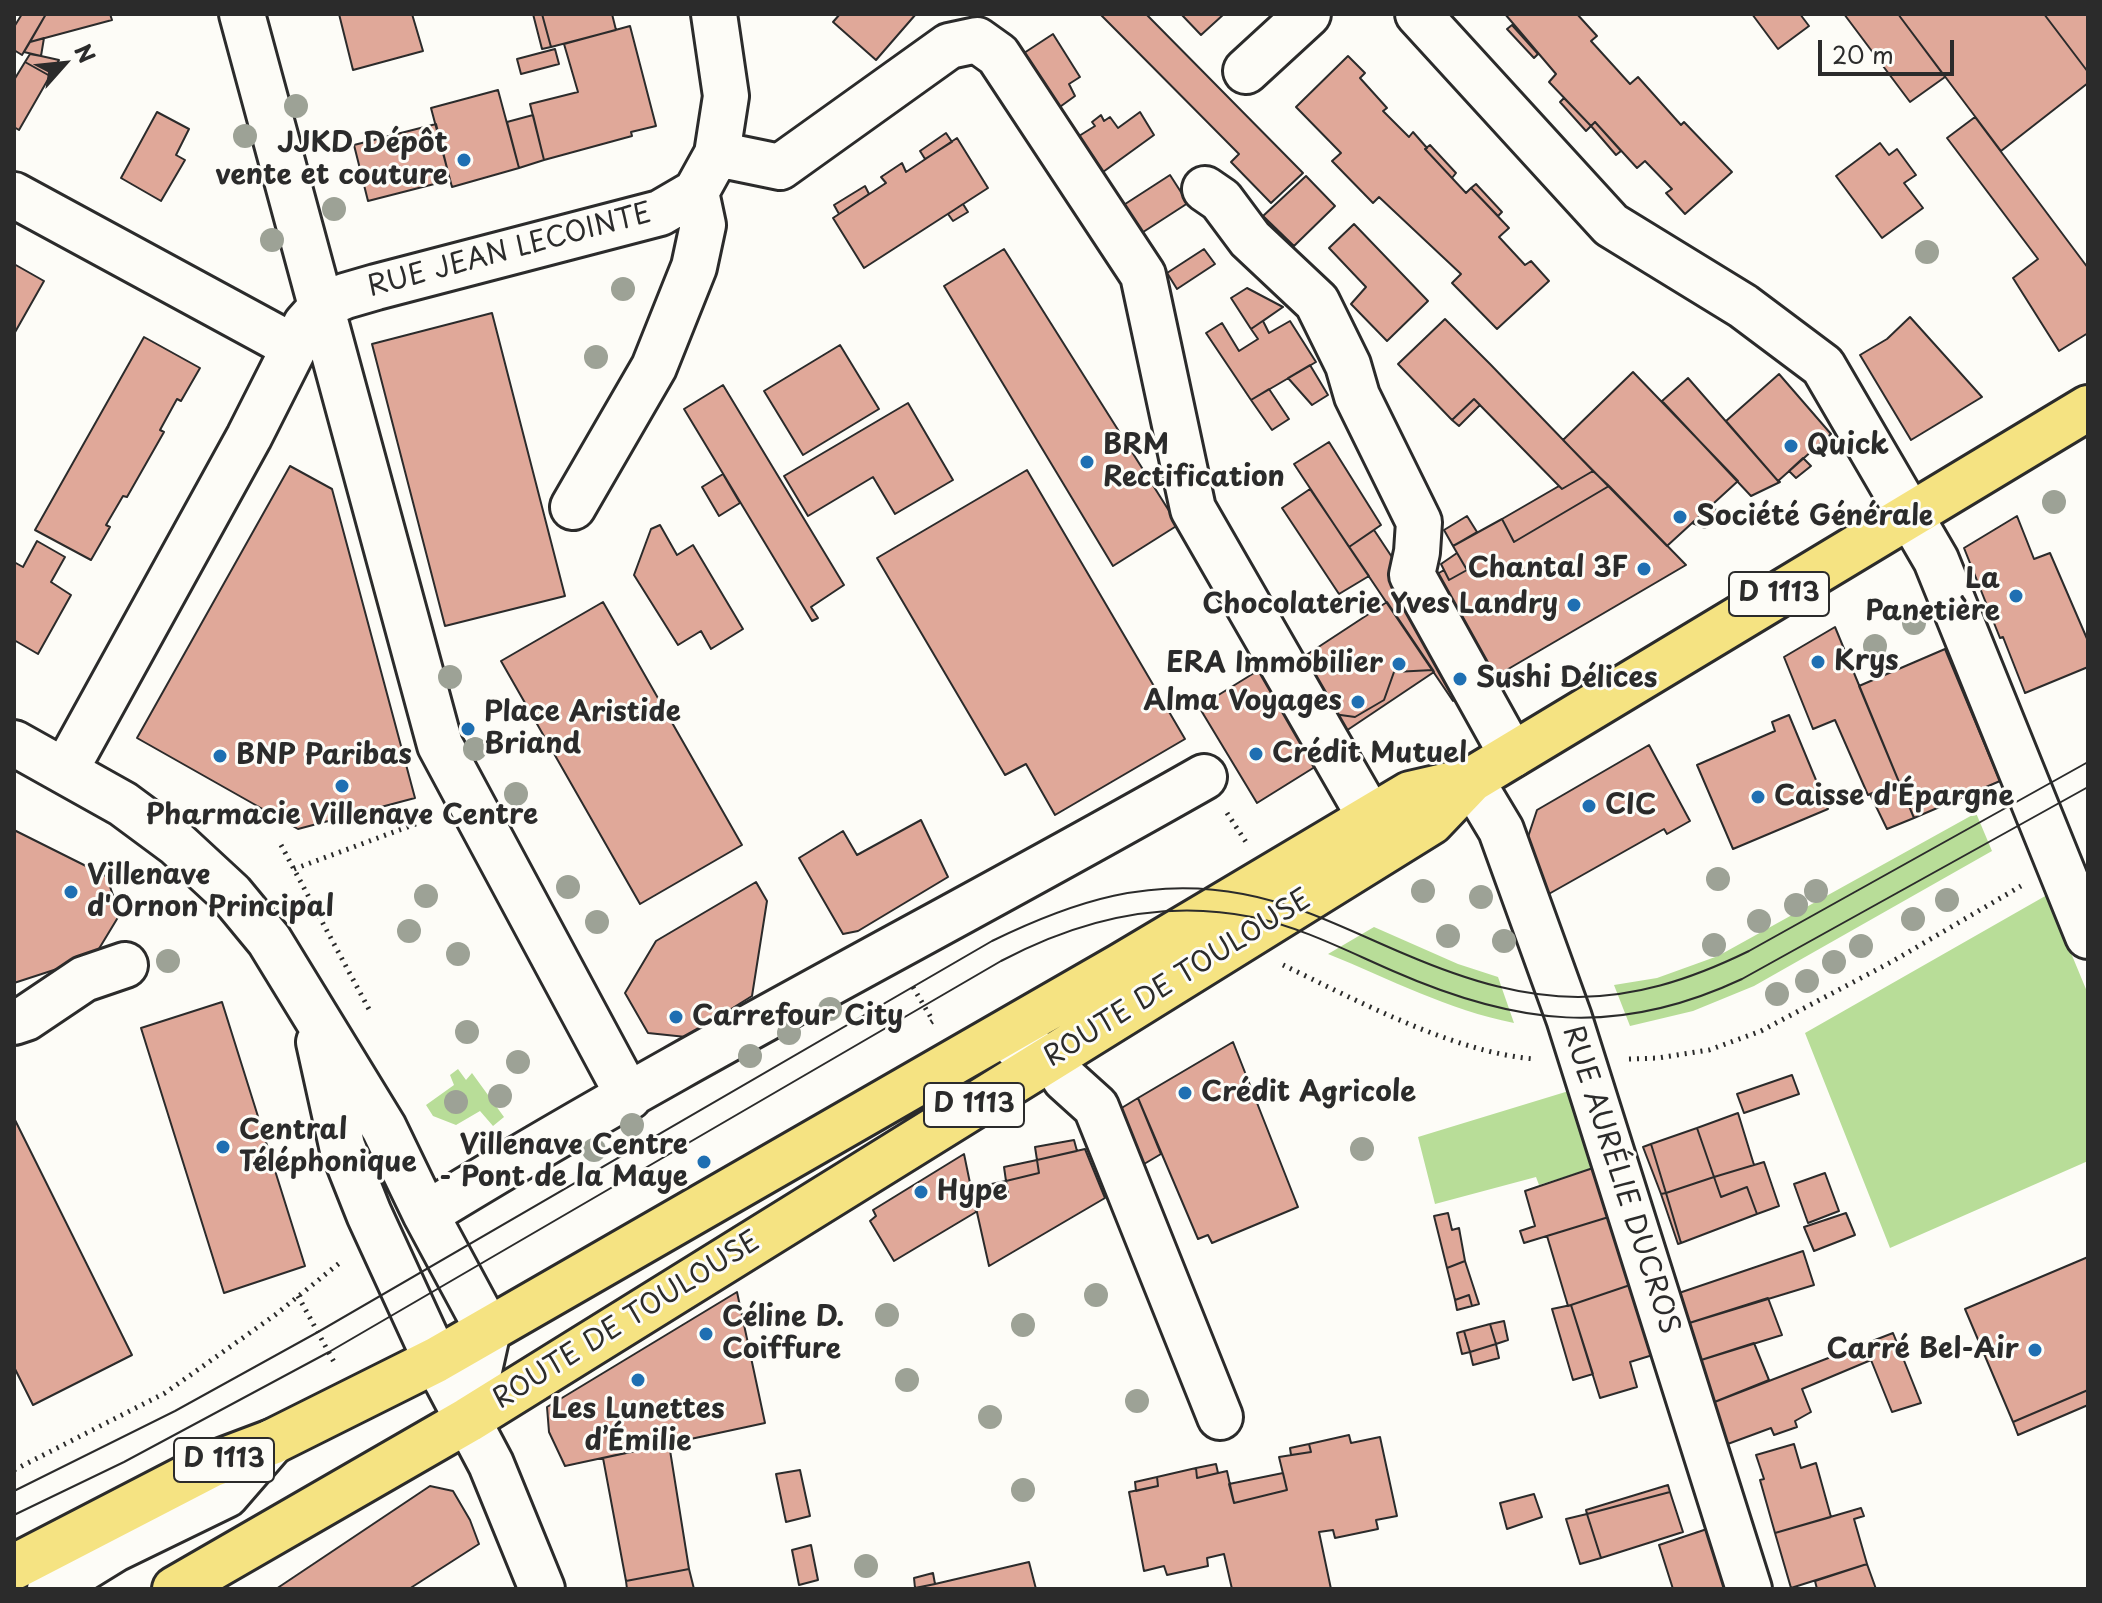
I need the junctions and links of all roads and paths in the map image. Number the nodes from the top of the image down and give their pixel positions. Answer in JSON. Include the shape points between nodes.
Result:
{"nodes":[{"id":1,"x":242,"y":14,"type":"edge"},
{"id":2,"x":714,"y":14,"type":"edge"},
{"id":3,"x":1308,"y":14,"type":"edge"},
{"id":4,"x":1418,"y":14,"type":"edge"},
{"id":5,"x":1246,"y":71,"type":"dead end"},
{"id":6,"x":717,"y":154,"type":"junction"},
{"id":7,"x":1205,"y":189,"type":"dead end"},
{"id":8,"x":696,"y":192,"type":"junction"},
{"id":9,"x":14,"y":195,"type":"edge"},
{"id":10,"x":322,"y":306,"type":"junction"},
{"id":11,"x":294,"y":347,"type":"junction"},
{"id":12,"x":2088,"y":408,"type":"edge"},
{"id":13,"x":573,"y":507,"type":"dead end"},
{"id":14,"x":1910,"y":514,"type":"junction"},
{"id":15,"x":14,"y":743,"type":"edge"},
{"id":16,"x":1512,"y":755,"type":"junction"},
{"id":17,"x":65,"y":771,"type":"junction"},
{"id":18,"x":1204,"y":777,"type":"dead end"},
{"id":19,"x":1471,"y":780,"type":"junction"},
{"id":20,"x":471,"y":803,"type":"junction"},
{"id":21,"x":1370,"y":817,"type":"junction"},
{"id":22,"x":2058,"y":865,"type":"junction"},
{"id":23,"x":294,"y":869,"type":"dead end"},
{"id":24,"x":2088,"y":936,"type":"edge"},
{"id":25,"x":891,"y":948,"type":"junction"},
{"id":26,"x":125,"y":965,"type":"dead end"},
{"id":27,"x":1282,"y":965,"type":"dead end"},
{"id":28,"x":312,"y":1008,"type":"junction"},
{"id":29,"x":14,"y":1022,"type":"edge"},
{"id":30,"x":919,"y":1029,"type":"dead end"},
{"id":31,"x":993,"y":1038,"type":"junction"},
{"id":32,"x":1052,"y":1058,"type":"junction"},
{"id":33,"x":1583,"y":1059,"type":"junction"},
{"id":34,"x":629,"y":1097,"type":"junction"},
{"id":35,"x":441,"y":1205,"type":"dead end"},
{"id":36,"x":347,"y":1257,"type":"dead end"},
{"id":37,"x":488,"y":1330,"type":"junction"},
{"id":38,"x":436,"y":1360,"type":"junction"},
{"id":39,"x":1220,"y":1417,"type":"dead end"},
{"id":40,"x":468,"y":1420,"type":"junction"},
{"id":41,"x":272,"y":1442,"type":"junction"},
{"id":42,"x":14,"y":1470,"type":"edge"},
{"id":43,"x":14,"y":1567,"type":"edge"},
{"id":44,"x":50,"y":1589,"type":"edge"},
{"id":45,"x":175,"y":1589,"type":"edge"},
{"id":46,"x":542,"y":1589,"type":"edge"},
{"id":47,"x":1749,"y":1589,"type":"edge"}],
"edges":[{"from":1,"to":10,"type":"street"},
{"from":2,"to":6,"type":"street","via":[[726,96]]},
{"from":3,"to":5,"type":"street"},
{"from":4,"to":14,"type":"street","via":[[1611,225],[1743,306],[1823,366]]},
{"from":6,"to":8,"type":"street"},
{"from":6,"to":21,"type":"street","via":[[780,167],[949,46],[977,40],[998,55],[1143,275],[1193,509]]},
{"from":7,"to":16,"type":"street","via":[[1317,302],[1419,522],[1412,575]]},
{"from":8,"to":10,"type":"street","name":"RUE JEAN LECOINTE","via":[[660,213]]},
{"from":8,"to":13,"type":"street","via":[[703,225],[688,281],[654,367]]},
{"from":9,"to":11,"type":"street"},
{"from":10,"to":11,"type":"street"},
{"from":10,"to":20,"type":"street","via":[[440,745]]},
{"from":11,"to":17,"type":"street"},
{"from":12,"to":14,"type":"main road","name":"ROUTE DE TOULOUSE","number":"D 1113"},
{"from":14,"to":16,"type":"main road","name":"ROUTE DE TOULOUSE","number":"D 1113"},
{"from":14,"to":22,"type":"street","via":[[1936,560]]},
{"from":15,"to":17,"type":"street"},
{"from":16,"to":19,"type":"main road","name":"ROUTE DE TOULOUSE","number":"D 1113"},
{"from":17,"to":28,"type":"street","via":[[123,804],[177,844],[231,894],[269,940]]},
{"from":18,"to":25,"type":"street"},
{"from":19,"to":21,"type":"main road","name":"ROUTE DE TOULOUSE","number":"D 1113","via":[[1410,794]]},
{"from":19,"to":32,"type":"main road","name":"ROUTE DE TOULOUSE","number":"D 1113","via":[[1431,822]]},
{"from":19,"to":33,"type":"street","name":"RUE AURÉLIE DUCROS","via":[[1501,830]]},
{"from":20,"to":23,"type":"path"},
{"from":20,"to":34,"type":"street"},
{"from":21,"to":31,"type":"main road","name":"ROUTE DE TOULOUSE","number":"D 1113"},
{"from":22,"to":24,"type":"street"},
{"from":22,"to":33,"type":"path","via":[[1761,1031],[1709,1050],[1658,1058]]},
{"from":25,"to":30,"type":"path","via":[[933,1021]]},
{"from":25,"to":34,"type":"street"},
{"from":26,"to":29,"type":"street","via":[[84,979]]},
{"from":27,"to":33,"type":"path","via":[[1453,1040],[1509,1057]]},
{"from":28,"to":37,"type":"street","via":[[384,1128]]},
{"from":28,"to":38,"type":"street","via":[[342,1146]]},
{"from":31,"to":32,"type":"street"},
{"from":31,"to":37,"type":"main road","name":"ROUTE DE TOULOUSE","number":"D 1113"},
{"from":32,"to":39,"type":"street","via":[[1065,1079],[1096,1107]]},
{"from":32,"to":40,"type":"main road","name":"ROUTE DE TOULOUSE","number":"D 1113"},
{"from":33,"to":47,"type":"street","name":"RUE AURÉLIE DUCROS"},
{"from":34,"to":35,"type":"street"},
{"from":36,"to":42,"type":"path","via":[[165,1393]]},
{"from":37,"to":38,"type":"main road","name":"ROUTE DE TOULOUSE","number":"D 1113"},
{"from":37,"to":40,"type":"street"},
{"from":38,"to":40,"type":"street"},
{"from":38,"to":41,"type":"main road","number":"D 1113"},
{"from":40,"to":45,"type":"main road","number":"D 1113"},
{"from":40,"to":46,"type":"street"},
{"from":41,"to":43,"type":"main road","number":"D 1113","via":[[211,1465]]},
{"from":41,"to":44,"type":"street","via":[[226,1495],[115,1549]]}]}
